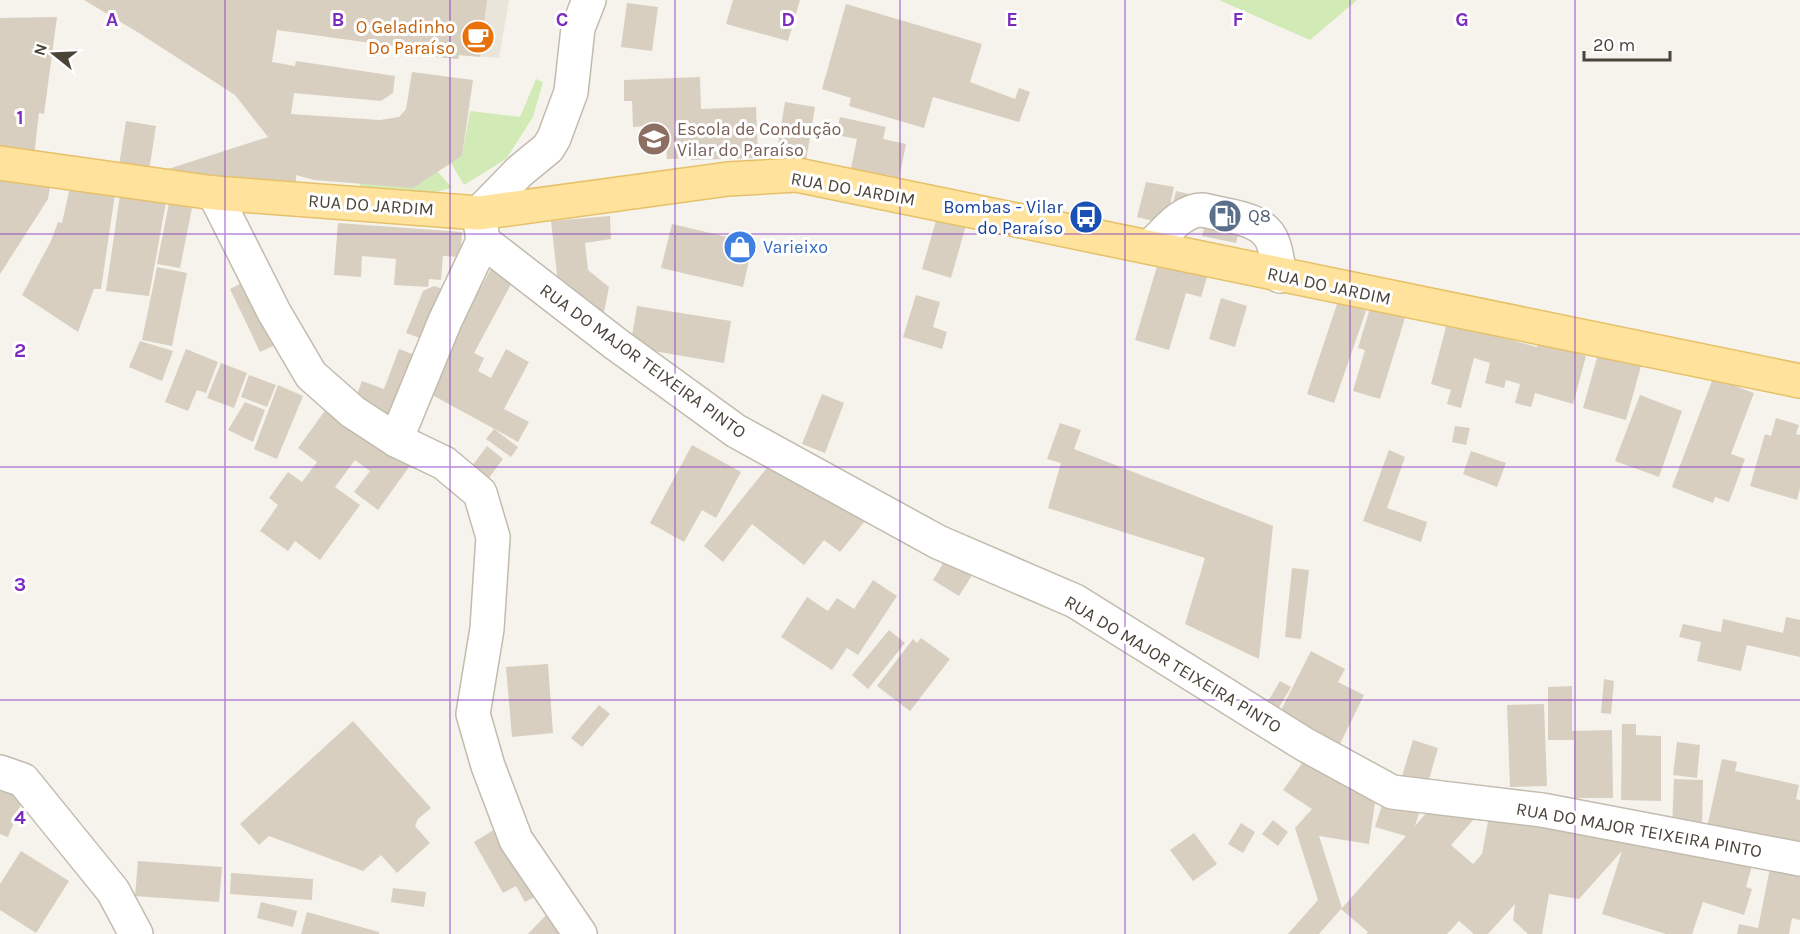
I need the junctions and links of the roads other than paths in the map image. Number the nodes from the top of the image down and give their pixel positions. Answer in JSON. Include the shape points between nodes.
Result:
{"nodes":[{"id":1,"x":589,"y":0,"type":"edge"},
{"id":2,"x":0,"y":163,"type":"edge"},
{"id":3,"x":214,"y":193,"type":"junction"},
{"id":4,"x":481,"y":227,"type":"junction"},
{"id":5,"x":1150,"y":247,"type":"junction"},
{"id":6,"x":1280,"y":276,"type":"junction"},
{"id":7,"x":1800,"y":381,"type":"edge"},
{"id":8,"x":396,"y":440,"type":"junction"},
{"id":9,"x":0,"y":772,"type":"edge"},
{"id":10,"x":1800,"y":860,"type":"edge"},
{"id":11,"x":136,"y":934,"type":"edge"},
{"id":12,"x":580,"y":934,"type":"edge"}],
"edges":[{"from":1,"to":4,"type":"street","via":[[578,28],[572,92],[554,138],[520,171]]},
{"from":2,"to":3,"type":"main road","name":"RUA DO JARDIM"},
{"from":3,"to":4,"type":"main road","name":"RUA DO JARDIM"},
{"from":3,"to":8,"type":"street","via":[[274,312],[311,375],[353,412]]},
{"from":4,"to":5,"type":"main road","name":"RUA DO JARDIM","via":[[728,179],[797,175]]},
{"from":4,"to":8,"type":"street"},
{"from":4,"to":10,"type":"street","name":"RUA DO MAJOR TEIXEIRA PINTO","via":[[616,344],[736,431],[938,542],[1075,601],[1304,744],[1392,792],[1542,810]]},
{"from":5,"to":6,"type":"main road","name":"RUA DO JARDIM"},
{"from":5,"to":6,"type":"street","via":[[1186,213],[1203,210],[1257,223],[1267,231]]},
{"from":6,"to":7,"type":"main road","name":"RUA DO JARDIM"},
{"from":8,"to":12,"type":"street","via":[[444,463],[480,493],[493,537],[487,629],[473,714],[516,840]]},
{"from":9,"to":11,"type":"street","via":[[23,780],[113,891]]}]}
